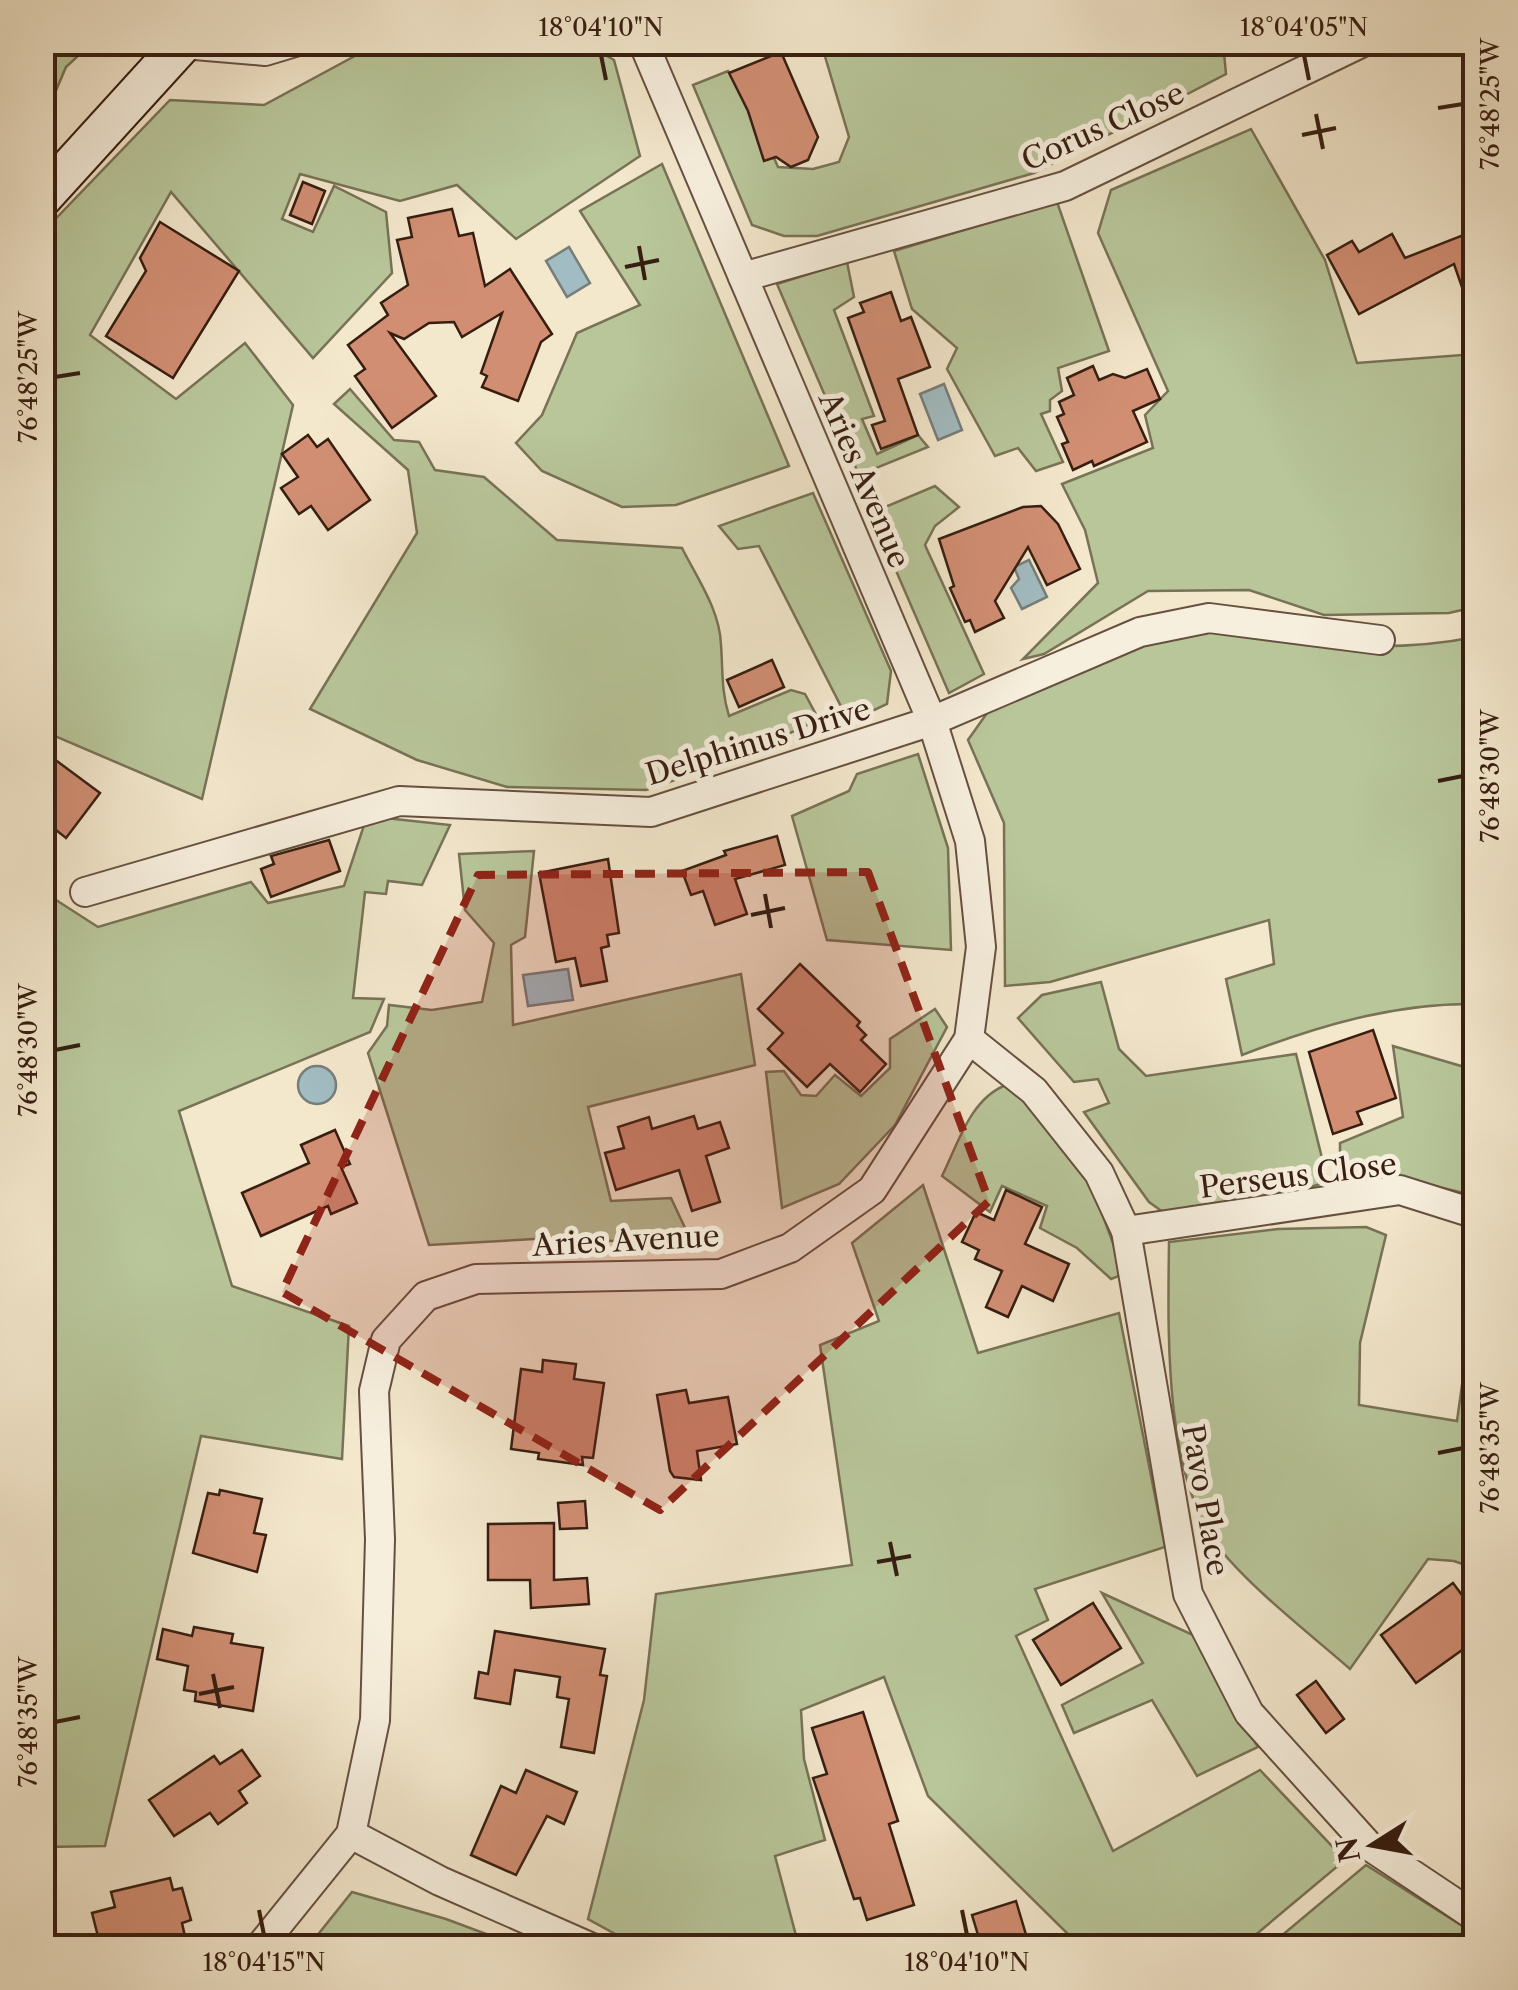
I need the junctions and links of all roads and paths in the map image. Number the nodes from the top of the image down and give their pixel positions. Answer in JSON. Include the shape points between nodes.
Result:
{"nodes":[{"id":1,"x":295,"y":42,"type":"edge"},
{"id":2,"x":643,"y":42,"type":"edge"},
{"id":3,"x":1363,"y":42,"type":"edge"},
{"id":4,"x":184,"y":43,"type":"edge"},
{"id":5,"x":42,"y":198,"type":"edge"},
{"id":6,"x":743,"y":277,"type":"junction"},
{"id":7,"x":1380,"y":640,"type":"dead end"},
{"id":8,"x":932,"y":721,"type":"junction"},
{"id":9,"x":85,"y":892,"type":"dead end"},
{"id":10,"x":969,"y":1040,"type":"junction"},
{"id":11,"x":1476,"y":1214,"type":"edge"},
{"id":12,"x":1126,"y":1231,"type":"junction"},
{"id":13,"x":351,"y":1834,"type":"junction"},
{"id":14,"x":1476,"y":1917,"type":"edge"},
{"id":15,"x":259,"y":1948,"type":"edge"},
{"id":16,"x":592,"y":1948,"type":"edge"}],
"edges":[{"from":1,"to":4,"type":"street","via":[[265,51]]},
{"from":2,"to":6,"type":"street","name":"Aries Avenue"},
{"from":3,"to":6,"type":"street","name":"Corus Close","via":[[1065,186]]},
{"from":4,"to":5,"type":"main road"},
{"from":6,"to":8,"type":"street","name":"Aries Avenue"},
{"from":7,"to":8,"type":"street","name":"Delphinus Drive","via":[[1209,618],[1140,632]]},
{"from":8,"to":9,"type":"street","name":"Delphinus Drive","via":[[650,812],[399,800]]},
{"from":8,"to":10,"type":"street","name":"Aries Avenue","via":[[970,841],[981,946]]},
{"from":10,"to":12,"type":"street","name":"Pavo Place","via":[[1034,1091],[1099,1173]]},
{"from":10,"to":13,"type":"street","name":"Aries Avenue","via":[[872,1190],[790,1248],[721,1274],[476,1279],[426,1296],[386,1340],[374,1391],[380,1539],[374,1720]]},
{"from":11,"to":12,"type":"street","name":"Perseus Close","via":[[1400,1190]]},
{"from":12,"to":14,"type":"street","name":"Pavo Place","via":[[1188,1594],[1249,1712],[1368,1846]]},
{"from":13,"to":15,"type":"street","name":"Aries Avenue"},
{"from":13,"to":16,"type":"street","via":[[440,1882]]}]}
